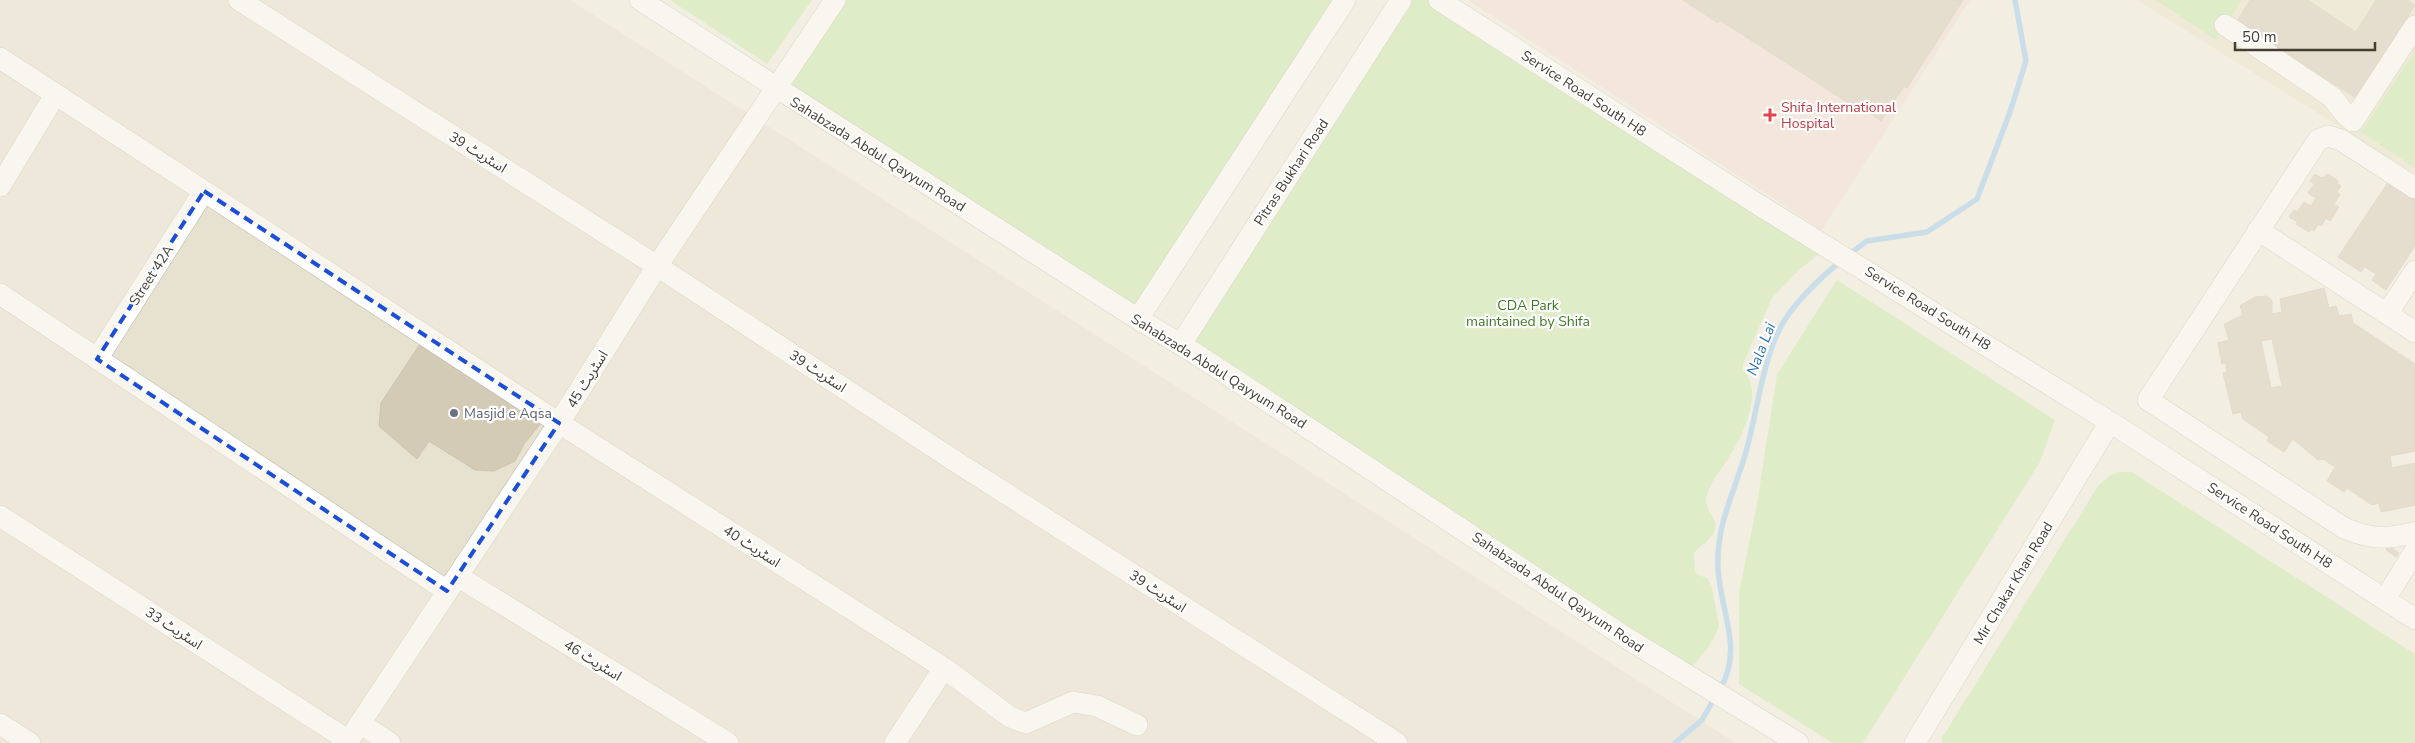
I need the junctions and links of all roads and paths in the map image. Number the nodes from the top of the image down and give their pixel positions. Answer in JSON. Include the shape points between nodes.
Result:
{"nodes":[{"id":1,"x":239,"y":0,"type":"edge"},
{"id":2,"x":640,"y":0,"type":"edge"},
{"id":3,"x":835,"y":0,"type":"edge"},
{"id":4,"x":1345,"y":0,"type":"edge"},
{"id":5,"x":1401,"y":0,"type":"edge"},
{"id":6,"x":1439,"y":0,"type":"edge"},
{"id":7,"x":2226,"y":25,"type":"dead end"},
{"id":8,"x":2415,"y":26,"type":"edge"},
{"id":9,"x":0,"y":58,"type":"edge"},
{"id":10,"x":774,"y":88,"type":"junction"},
{"id":11,"x":56,"y":95,"type":"junction"},
{"id":12,"x":0,"y":186,"type":"edge"},
{"id":13,"x":2415,"y":188,"type":"edge"},
{"id":14,"x":204,"y":191,"type":"junction"},
{"id":15,"x":2258,"y":230,"type":"junction"},
{"id":16,"x":656,"y":266,"type":"junction"},
{"id":17,"x":2415,"y":271,"type":"edge"},
{"id":18,"x":0,"y":294,"type":"edge"},
{"id":19,"x":2387,"y":314,"type":"junction"},
{"id":20,"x":1138,"y":319,"type":"junction"},
{"id":21,"x":2415,"y":332,"type":"edge"},
{"id":22,"x":1181,"y":344,"type":"junction"},
{"id":23,"x":97,"y":359,"type":"junction"},
{"id":24,"x":2110,"y":422,"type":"junction"},
{"id":25,"x":559,"y":423,"type":"junction"},
{"id":26,"x":0,"y":516,"type":"edge"},
{"id":27,"x":2415,"y":532,"type":"edge"},
{"id":28,"x":2415,"y":551,"type":"edge"},
{"id":29,"x":453,"y":584,"type":"junction"},
{"id":30,"x":2385,"y":599,"type":"junction"},
{"id":31,"x":2415,"y":619,"type":"edge"},
{"id":32,"x":944,"y":668,"type":"junction"},
{"id":33,"x":0,"y":724,"type":"edge"},
{"id":34,"x":1138,"y":725,"type":"dead end"},
{"id":35,"x":352,"y":736,"type":"edge"},
{"id":36,"x":30,"y":743,"type":"edge"},
{"id":37,"x":390,"y":743,"type":"edge"},
{"id":38,"x":728,"y":743,"type":"edge"},
{"id":39,"x":895,"y":743,"type":"edge"},
{"id":40,"x":1397,"y":743,"type":"edge"},
{"id":41,"x":1798,"y":743,"type":"edge"},
{"id":42,"x":1915,"y":743,"type":"edge"}],
"edges":[{"from":1,"to":16,"type":"street","name":"اسٹریٹ 39"},
{"from":2,"to":10,"type":"street","name":"Sahabzada Abdul Qayyum Road"},
{"from":3,"to":10,"type":"street","name":"اسٹریٹ 45"},
{"from":4,"to":20,"type":"street"},
{"from":5,"to":22,"type":"street","name":"Pitras Bukhari Road"},
{"from":6,"to":24,"type":"street","name":"Service Road South H8","via":[[1759,205]]},
{"from":7,"to":8,"type":"street","via":[[2332,97],[2353,120]]},
{"from":9,"to":11,"type":"street","name":"اسٹریٹ 40"},
{"from":10,"to":16,"type":"street","name":"اسٹریٹ 45"},
{"from":10,"to":20,"type":"street","name":"Sahabzada Abdul Qayyum Road"},
{"from":11,"to":12,"type":"street"},
{"from":11,"to":14,"type":"street","name":"اسٹریٹ 40"},
{"from":13,"to":15,"type":"street","via":[[2341,140],[2323,137],[2311,148]]},
{"from":14,"to":23,"type":"street","name":"Street 42A"},
{"from":14,"to":25,"type":"street","name":"اسٹریٹ 40"},
{"from":15,"to":19,"type":"street"},
{"from":15,"to":27,"type":"street","via":[[2148,400],[2344,528],[2384,539]]},
{"from":16,"to":25,"type":"street","name":"اسٹریٹ 45"},
{"from":16,"to":40,"type":"street","name":"اسٹریٹ 39"},
{"from":17,"to":19,"type":"street"},
{"from":18,"to":23,"type":"street","name":"اسٹریٹ 46"},
{"from":19,"to":21,"type":"street"},
{"from":20,"to":22,"type":"street","name":"Sahabzada Abdul Qayyum Road"},
{"from":22,"to":41,"type":"street","name":"Sahabzada Abdul Qayyum Road","via":[[1624,637]]},
{"from":23,"to":29,"type":"street","name":"اسٹریٹ 46"},
{"from":24,"to":30,"type":"street","name":"Service Road South H8"},
{"from":24,"to":42,"type":"street","name":"Mir Chakar Khan Road"},
{"from":25,"to":29,"type":"street","name":"اسٹریٹ 45"},
{"from":25,"to":32,"type":"street","name":"اسٹریٹ 40"},
{"from":26,"to":35,"type":"street","name":"اسٹریٹ 33"},
{"from":28,"to":30,"type":"street"},
{"from":29,"to":35,"type":"street","name":"اسٹریٹ 45"},
{"from":29,"to":38,"type":"street","name":"اسٹریٹ 46"},
{"from":30,"to":31,"type":"street","name":"Service Road South H8"},
{"from":32,"to":34,"type":"street","name":"اسٹریٹ 40","via":[[1010,717],[1026,723],[1073,702],[1097,706]]},
{"from":32,"to":39,"type":"street"},
{"from":33,"to":36,"type":"street"},
{"from":35,"to":37,"type":"street","name":"اسٹریٹ 33"}]}
